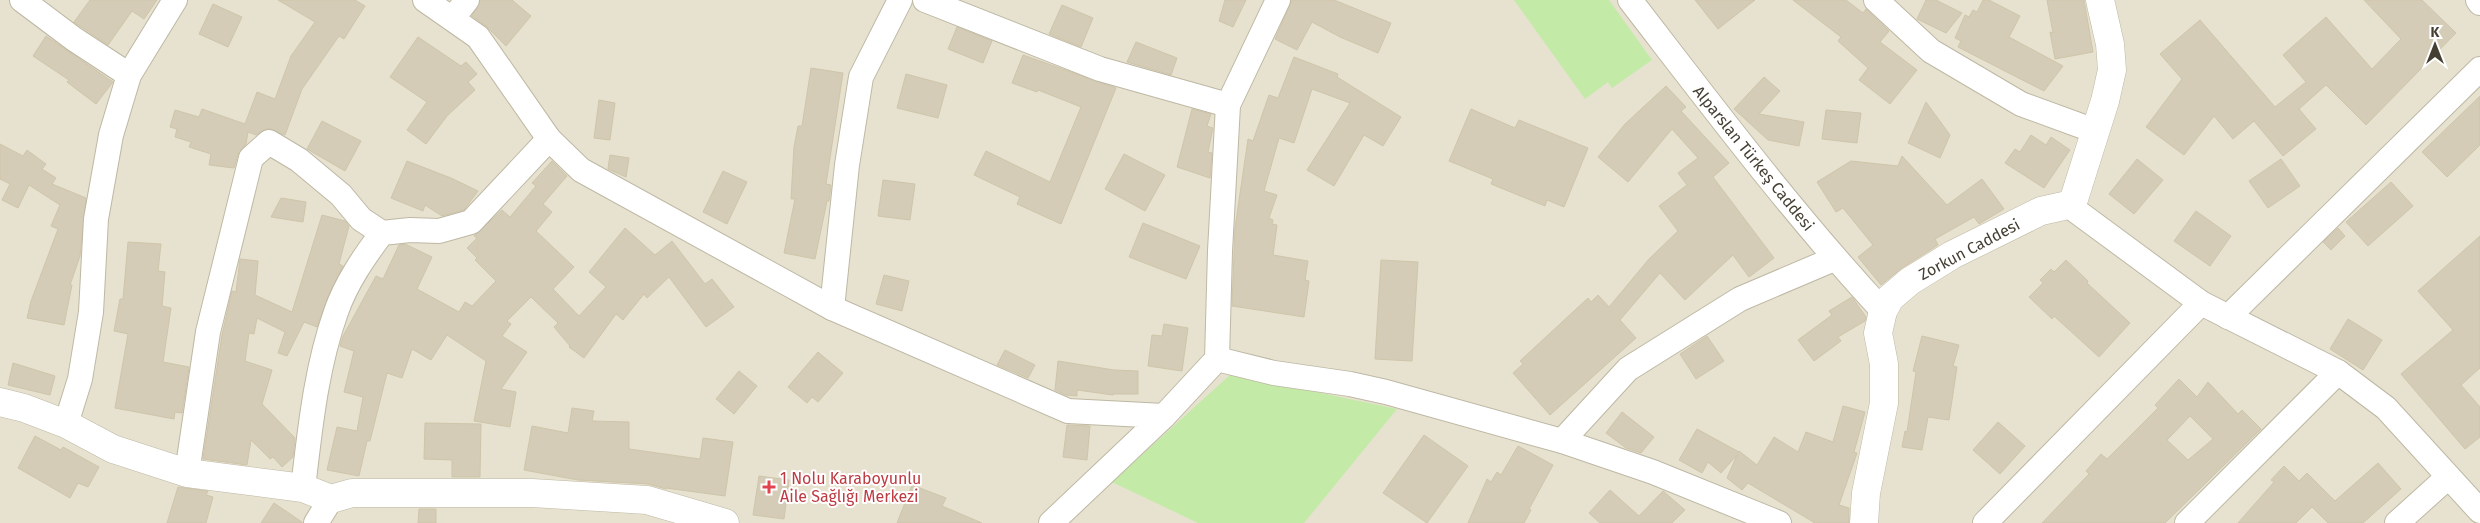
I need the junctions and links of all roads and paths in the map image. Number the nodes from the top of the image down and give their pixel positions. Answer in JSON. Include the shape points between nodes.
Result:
{"nodes":[{"id":1,"x":22,"y":0,"type":"edge"},
{"id":2,"x":175,"y":0,"type":"edge"},
{"id":3,"x":425,"y":0,"type":"edge"},
{"id":4,"x":900,"y":0,"type":"edge"},
{"id":5,"x":925,"y":0,"type":"edge"},
{"id":6,"x":1278,"y":0,"type":"edge"},
{"id":7,"x":1630,"y":0,"type":"edge"},
{"id":8,"x":1876,"y":0,"type":"edge"},
{"id":9,"x":2100,"y":0,"type":"edge"},
{"id":10,"x":2478,"y":0,"type":"edge"},
{"id":11,"x":2480,"y":3,"type":"edge"},
{"id":12,"x":460,"y":9,"type":"edge"},
{"id":13,"x":2480,"y":69,"type":"edge"},
{"id":14,"x":129,"y":75,"type":"junction"},
{"id":15,"x":1228,"y":105,"type":"junction"},
{"id":16,"x":2095,"y":131,"type":"junction"},
{"id":17,"x":549,"y":139,"type":"junction"},
{"id":18,"x":2068,"y":205,"type":"junction"},
{"id":19,"x":382,"y":233,"type":"junction"},
{"id":20,"x":1834,"y":258,"type":"junction"},
{"id":21,"x":2201,"y":303,"type":"junction"},
{"id":22,"x":832,"y":308,"type":"junction"},
{"id":23,"x":1883,"y":311,"type":"junction"},
{"id":24,"x":2228,"y":317,"type":"junction"},
{"id":25,"x":1217,"y":359,"type":"junction"},
{"id":26,"x":2338,"y":372,"type":"junction"},
{"id":27,"x":0,"y":402,"type":"edge"},
{"id":28,"x":1164,"y":416,"type":"junction"},
{"id":29,"x":66,"y":424,"type":"junction"},
{"id":30,"x":1562,"y":441,"type":"junction"},
{"id":31,"x":187,"y":473,"type":"junction"},
{"id":32,"x":2448,"y":477,"type":"junction"},
{"id":33,"x":303,"y":488,"type":"junction"},
{"id":34,"x":332,"y":499,"type":"junction"},
{"id":35,"x":2480,"y":511,"type":"edge"},
{"id":36,"x":316,"y":523,"type":"edge"},
{"id":37,"x":725,"y":523,"type":"edge"},
{"id":38,"x":1051,"y":523,"type":"edge"},
{"id":39,"x":1779,"y":523,"type":"edge"},
{"id":40,"x":1864,"y":523,"type":"edge"},
{"id":41,"x":1985,"y":523,"type":"edge"},
{"id":42,"x":2187,"y":523,"type":"edge"},
{"id":43,"x":2397,"y":523,"type":"edge"}],
"edges":[{"from":1,"to":14,"type":"street"},
{"from":2,"to":14,"type":"street"},
{"from":3,"to":12,"type":"street"},
{"from":4,"to":22,"type":"street","via":[[861,77],[847,165]]},
{"from":5,"to":15,"type":"street","via":[[1100,70]]},
{"from":6,"to":15,"type":"street"},
{"from":7,"to":20,"type":"street","name":"Alparslan Türkeş Caddesi"},
{"from":8,"to":16,"type":"street","via":[[1939,56],[2021,104]]},
{"from":9,"to":16,"type":"street","via":[[2112,70]]},
{"from":10,"to":11,"type":"street"},
{"from":12,"to":17,"type":"street"},
{"from":13,"to":24,"type":"street"},
{"from":14,"to":29,"type":"street","via":[[111,135],[96,220],[90,312],[80,379]]},
{"from":15,"to":25,"type":"street"},
{"from":16,"to":18,"type":"street","via":[[2083,176],[2074,199]]},
{"from":17,"to":19,"type":"street","via":[[471,222],[439,231]]},
{"from":17,"to":22,"type":"street","via":[[581,170]]},
{"from":18,"to":21,"type":"street"},
{"from":18,"to":23,"type":"street","name":"Zorkun Caddesi","via":[[2041,211],[1952,254],[1910,281],[1890,298]]},
{"from":19,"to":31,"type":"street","via":[[361,220],[341,195],[306,166],[269,142],[252,158],[208,332]]},
{"from":19,"to":33,"type":"street","via":[[360,262],[336,311],[322,361]]},
{"from":20,"to":23,"type":"street","name":"Alparslan Türkeş Caddesi"},
{"from":20,"to":30,"type":"street","via":[[1740,299],[1628,369]]},
{"from":21,"to":24,"type":"street"},
{"from":21,"to":41,"type":"street"},
{"from":22,"to":28,"type":"street","via":[[1068,411]]},
{"from":23,"to":40,"type":"street","name":"Zorkun Caddesi","via":[[1878,333],[1884,364],[1884,403],[1866,493]]},
{"from":24,"to":26,"type":"street"},
{"from":25,"to":28,"type":"street"},
{"from":25,"to":30,"type":"street","via":[[1274,373],[1386,392]]},
{"from":26,"to":32,"type":"street","via":[[2386,408]]},
{"from":26,"to":42,"type":"street"},
{"from":27,"to":29,"type":"street"},
{"from":28,"to":38,"type":"street"},
{"from":29,"to":31,"type":"street","via":[[112,449]]},
{"from":30,"to":39,"type":"street","via":[[1653,472]]},
{"from":31,"to":33,"type":"street"},
{"from":32,"to":35,"type":"street"},
{"from":32,"to":43,"type":"street"},
{"from":33,"to":34,"type":"street"},
{"from":34,"to":36,"type":"street"},
{"from":34,"to":37,"type":"street","via":[[352,493],[532,493],[647,500]]}]}
